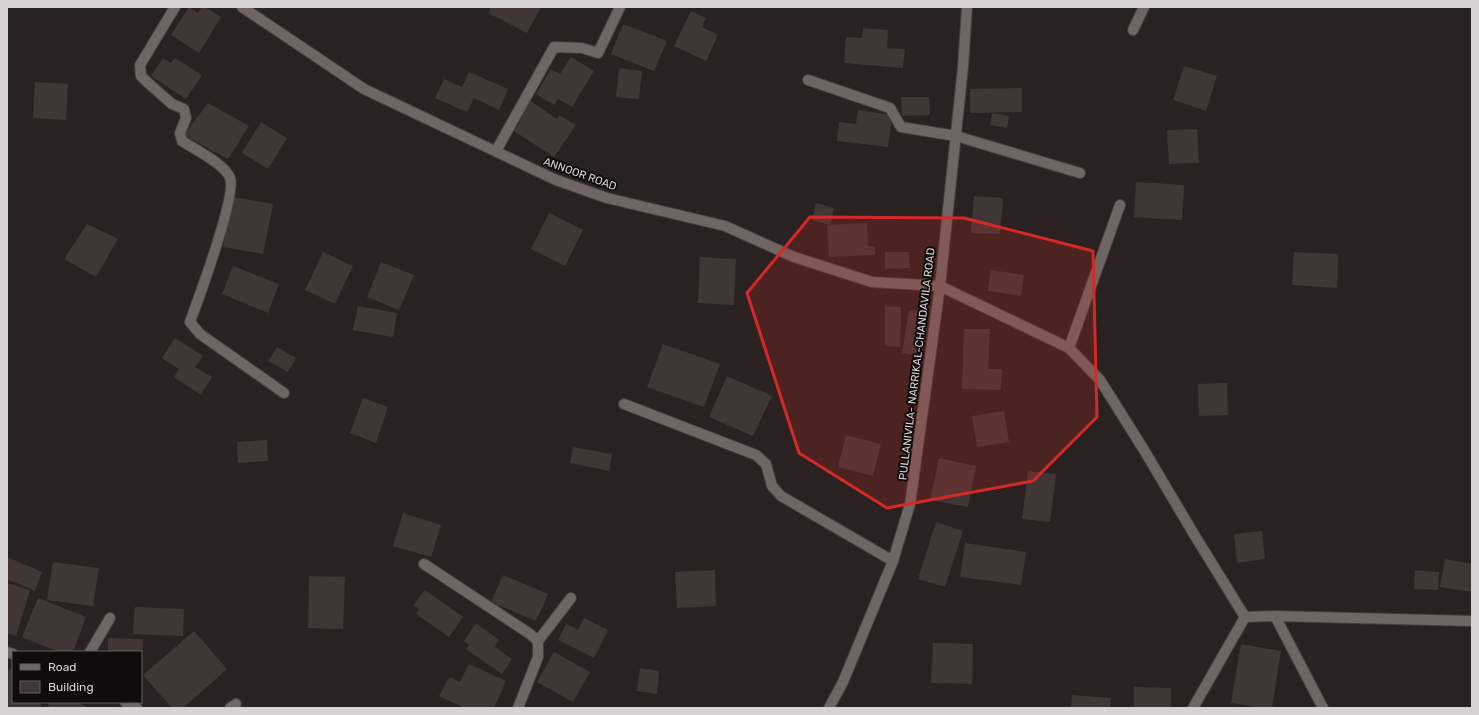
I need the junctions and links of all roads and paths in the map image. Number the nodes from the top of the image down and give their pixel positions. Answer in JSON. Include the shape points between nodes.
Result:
{"nodes":[{"id":1,"x":175,"y":7,"type":"edge"},
{"id":2,"x":242,"y":7,"type":"edge"},
{"id":3,"x":620,"y":7,"type":"edge"},
{"id":4,"x":968,"y":7,"type":"edge"},
{"id":5,"x":1144,"y":7,"type":"edge"},
{"id":6,"x":1133,"y":30,"type":"dead end"},
{"id":7,"x":808,"y":80,"type":"dead end"},
{"id":8,"x":956,"y":136,"type":"junction"},
{"id":9,"x":496,"y":151,"type":"junction"},
{"id":10,"x":1080,"y":173,"type":"dead end"},
{"id":11,"x":1120,"y":205,"type":"dead end"},
{"id":12,"x":940,"y":286,"type":"junction"},
{"id":13,"x":1069,"y":348,"type":"junction"},
{"id":14,"x":284,"y":393,"type":"dead end"},
{"id":15,"x":624,"y":404,"type":"dead end"},
{"id":16,"x":893,"y":561,"type":"junction"},
{"id":17,"x":424,"y":564,"type":"dead end"},
{"id":18,"x":571,"y":598,"type":"dead end"},
{"id":19,"x":1275,"y":616,"type":"junction"},
{"id":20,"x":1245,"y":617,"type":"junction"},
{"id":21,"x":110,"y":618,"type":"dead end"},
{"id":22,"x":1472,"y":621,"type":"edge"},
{"id":23,"x":538,"y":641,"type":"junction"},
{"id":24,"x":91,"y":651,"type":"edge"},
{"id":25,"x":127,"y":703,"type":"edge"},
{"id":26,"x":137,"y":708,"type":"edge"},
{"id":27,"x":518,"y":708,"type":"edge"},
{"id":28,"x":829,"y":708,"type":"edge"},
{"id":29,"x":1193,"y":708,"type":"edge"},
{"id":30,"x":1323,"y":708,"type":"edge"}],
"edges":[{"from":1,"to":14,"type":"street","via":[[140,65],[141,76],[172,104],[184,109],[186,118],[180,133],[182,141],[220,164],[230,178],[230,194],[204,286],[190,322],[200,334]]},
{"from":2,"to":9,"type":"street","name":"ANNOOR ROAD","via":[[364,89]]},
{"from":3,"to":9,"type":"street","via":[[598,53],[582,48],[554,47]]},
{"from":4,"to":8,"type":"street","name":"PULLANIVILA- NARRIKAL-CHANDAVILA ROAD"},
{"from":5,"to":6,"type":"street"},
{"from":7,"to":8,"type":"street","via":[[890,108],[901,127]]},
{"from":8,"to":10,"type":"street"},
{"from":8,"to":12,"type":"street","name":"PULLANIVILA- NARRIKAL-CHANDAVILA ROAD"},
{"from":9,"to":12,"type":"street","name":"ANNOOR ROAD","via":[[556,180],[607,198],[724,226],[794,257],[872,282]]},
{"from":11,"to":13,"type":"street"},
{"from":12,"to":13,"type":"street"},
{"from":12,"to":16,"type":"street","name":"PULLANIVILA- NARRIKAL-CHANDAVILA ROAD","via":[[910,504]]},
{"from":13,"to":20,"type":"street","via":[[1100,380]]},
{"from":15,"to":16,"type":"street","via":[[756,455],[766,464],[772,486],[781,496]]},
{"from":16,"to":28,"type":"street","name":"PULLANIVILA- NARRIKAL-CHANDAVILA ROAD","via":[[843,682]]},
{"from":17,"to":23,"type":"street"},
{"from":18,"to":23,"type":"street"},
{"from":19,"to":20,"type":"street"},
{"from":19,"to":22,"type":"street"},
{"from":19,"to":30,"type":"street"},
{"from":20,"to":29,"type":"street"},
{"from":21,"to":24,"type":"street"},
{"from":23,"to":27,"type":"street","via":[[538,657]]},
{"from":25,"to":26,"type":"street"}]}
